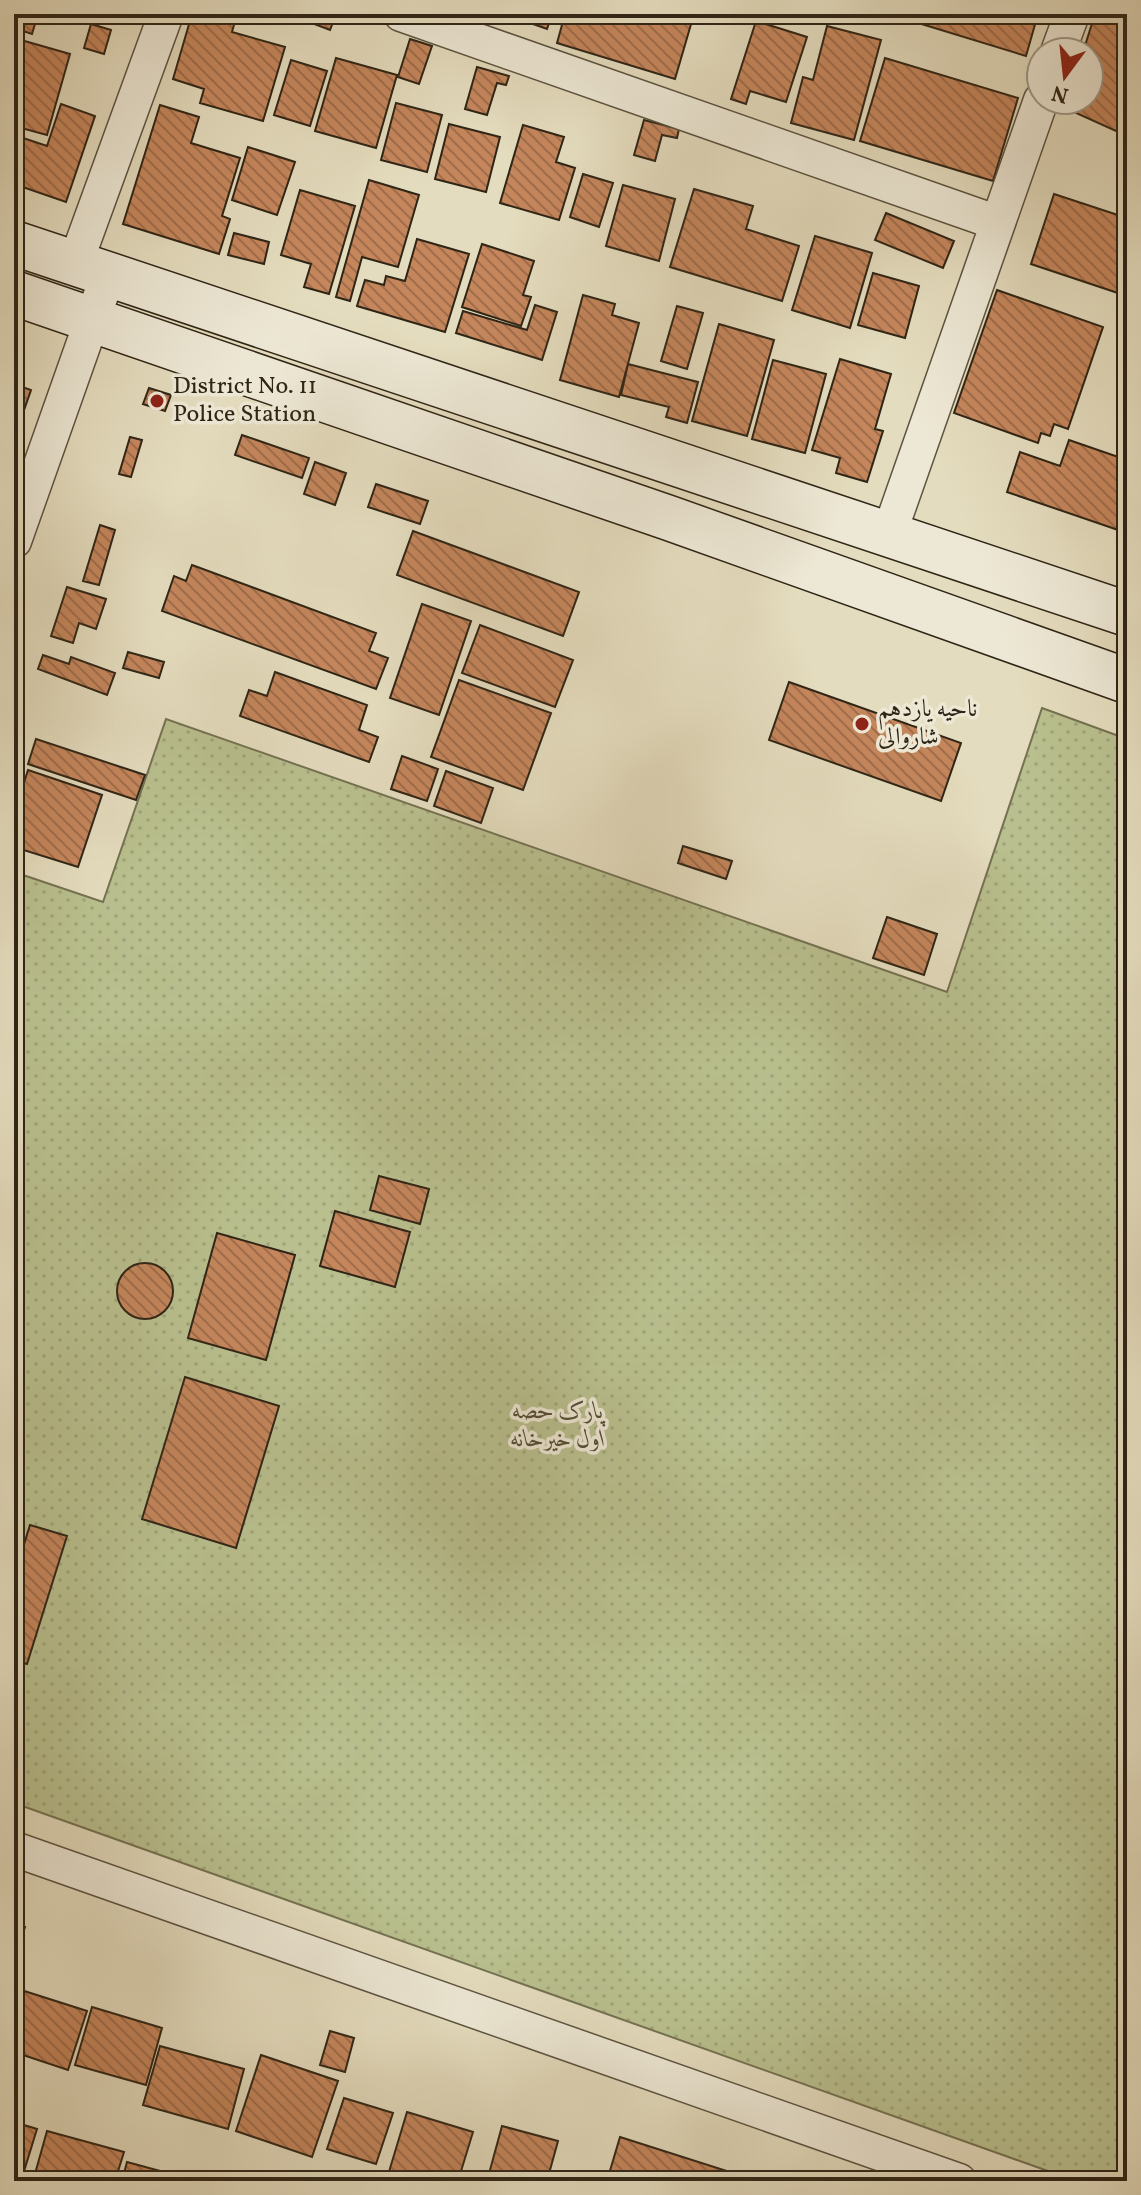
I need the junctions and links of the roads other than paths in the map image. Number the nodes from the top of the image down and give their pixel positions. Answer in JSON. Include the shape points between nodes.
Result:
{"nodes":[{"id":1,"x":166,"y":14,"type":"edge"},
{"id":2,"x":401,"y":14,"type":"edge"},
{"id":3,"x":1072,"y":14,"type":"edge"},
{"id":4,"x":1064,"y":36,"type":"edge"},
{"id":5,"x":1035,"y":116,"type":"edge"},
{"id":6,"x":998,"y":223,"type":"junction"},
{"id":7,"x":14,"y":243,"type":"edge"},
{"id":8,"x":92,"y":270,"type":"junction"},
{"id":9,"x":14,"y":293,"type":"edge"},
{"id":10,"x":92,"y":320,"type":"junction"},
{"id":11,"x":686,"y":466,"type":"junction"},
{"id":12,"x":669,"y":518,"type":"junction"},
{"id":13,"x":889,"y":534,"type":"junction"},
{"id":14,"x":14,"y":541,"type":"edge"},
{"id":15,"x":1127,"y":614,"type":"edge"},
{"id":16,"x":1127,"y":681,"type":"edge"},
{"id":17,"x":14,"y":1849,"type":"edge"},
{"id":18,"x":959,"y":2181,"type":"edge"}],
"edges":[{"from":1,"to":8,"type":"street"},
{"from":2,"to":6,"type":"street"},
{"from":3,"to":4,"type":"street"},
{"from":5,"to":6,"type":"street"},
{"from":6,"to":13,"type":"street"},
{"from":7,"to":8,"type":"main road"},
{"from":8,"to":10,"type":"street"},
{"from":8,"to":11,"type":"main road"},
{"from":9,"to":10,"type":"main road"},
{"from":10,"to":12,"type":"main road"},
{"from":10,"to":14,"type":"street"},
{"from":11,"to":12,"type":"main road"},
{"from":11,"to":13,"type":"main road"},
{"from":12,"to":16,"type":"main road"},
{"from":13,"to":15,"type":"main road"},
{"from":17,"to":18,"type":"street"}]}
